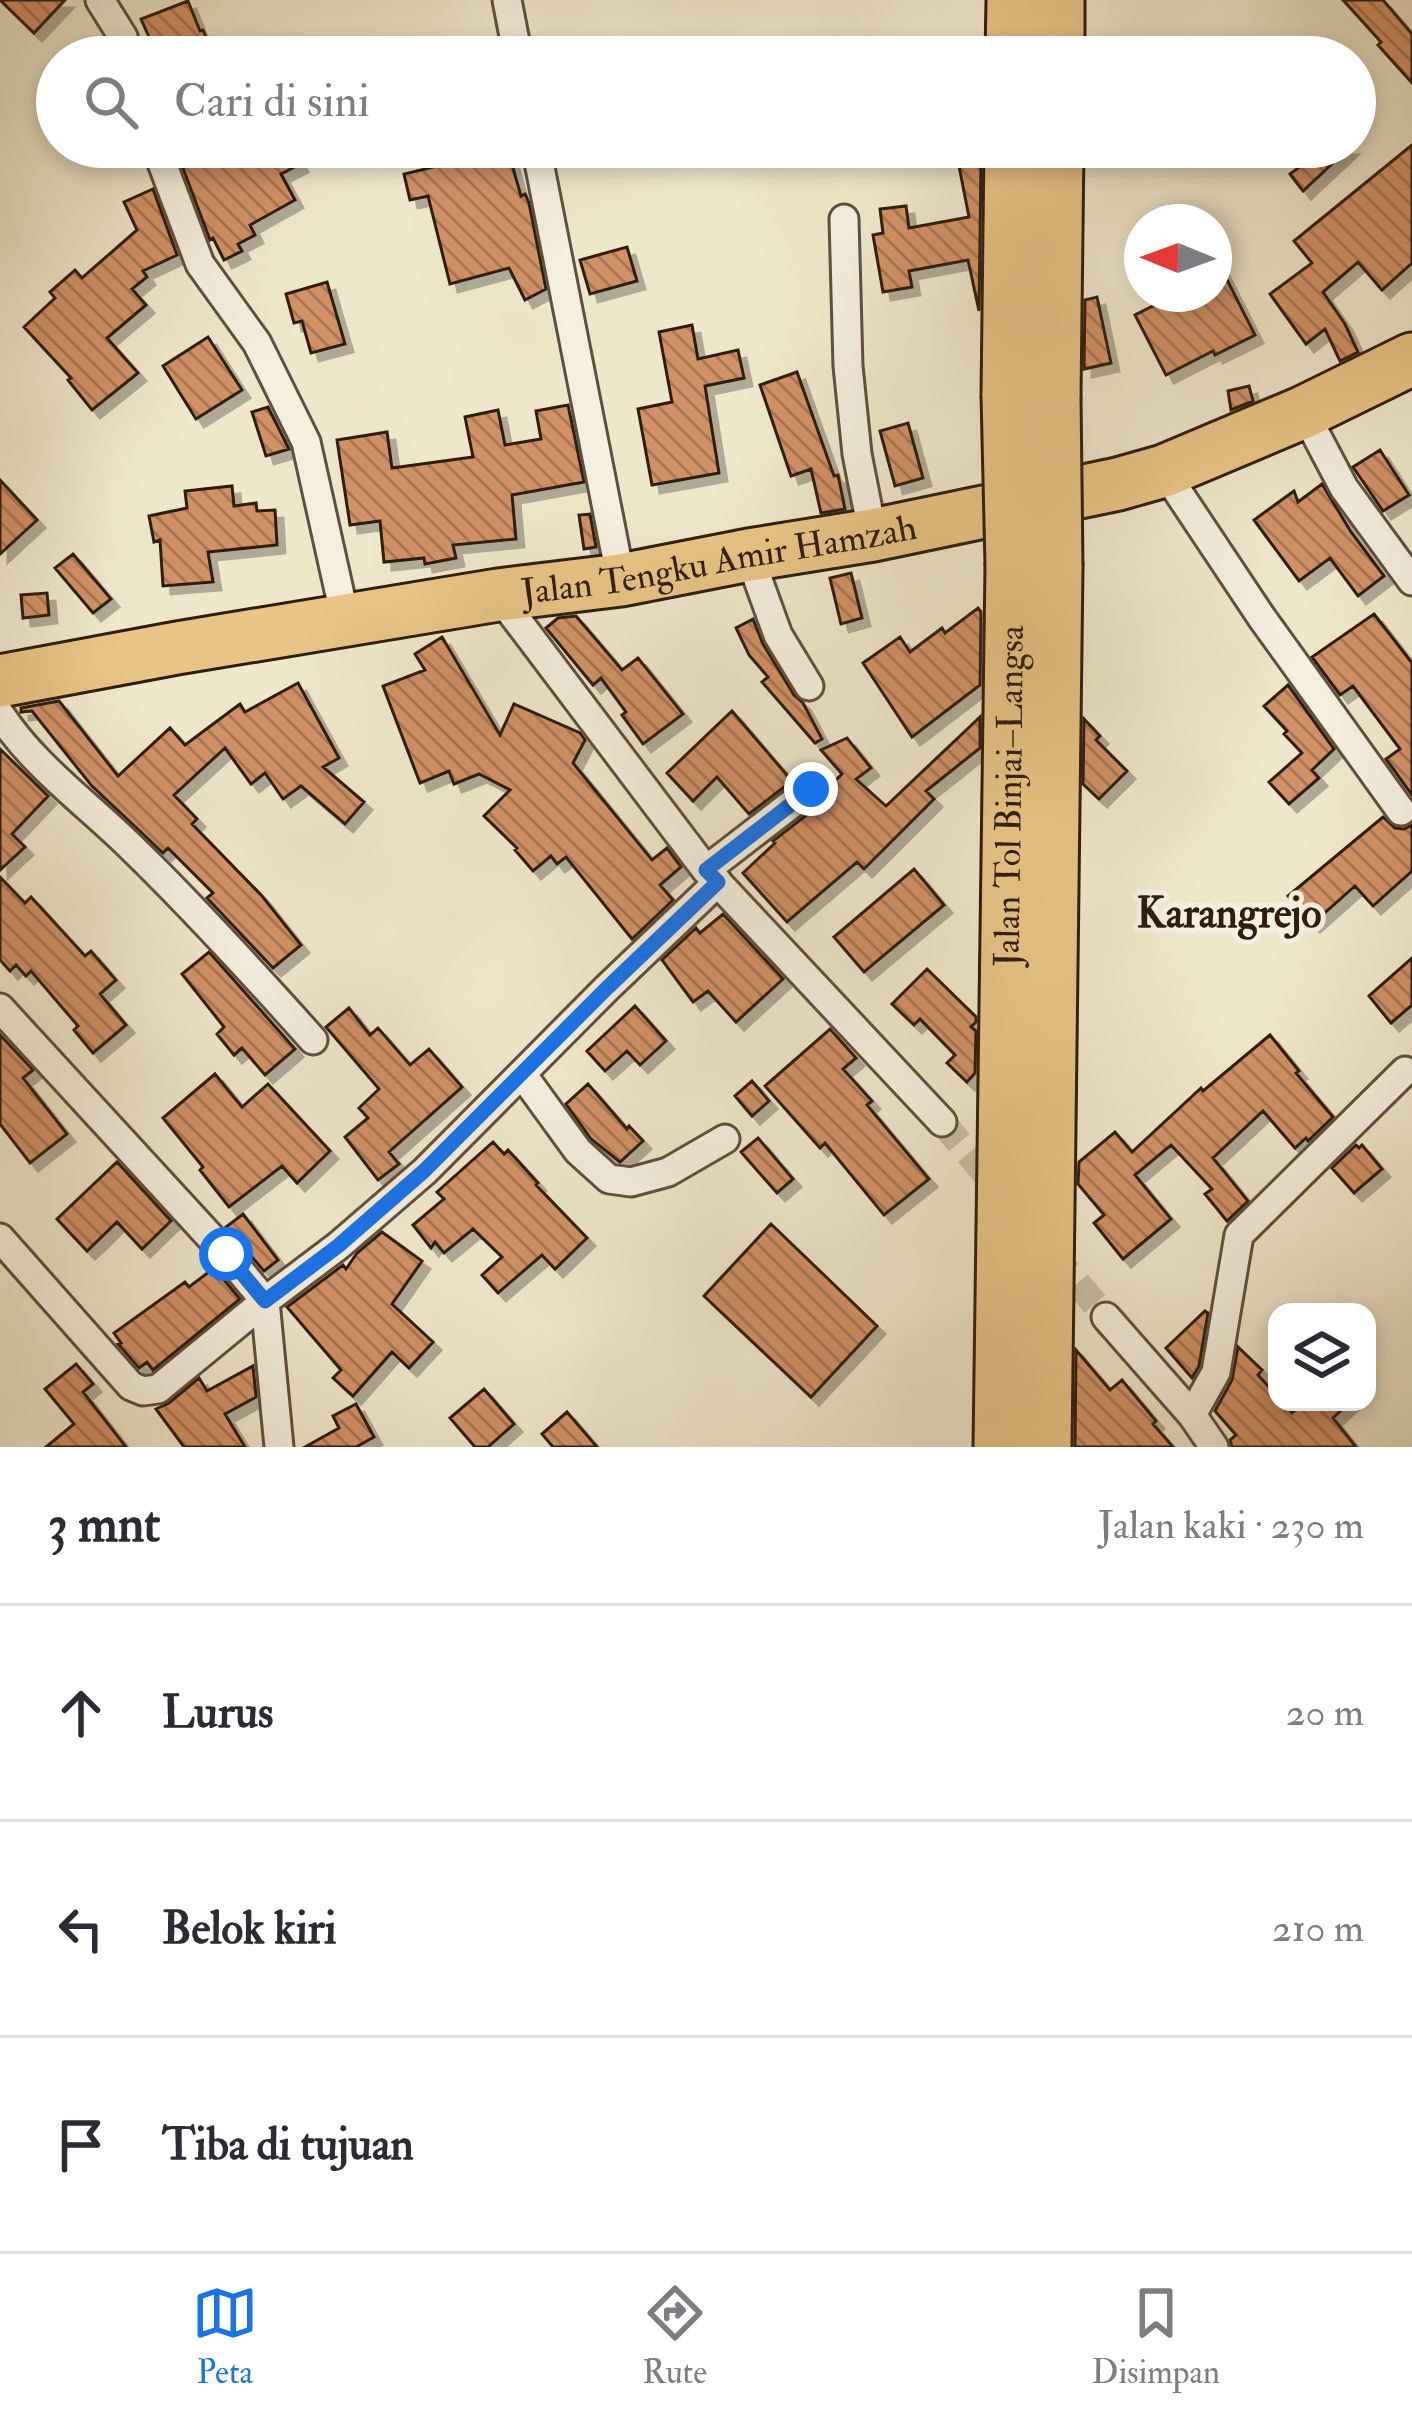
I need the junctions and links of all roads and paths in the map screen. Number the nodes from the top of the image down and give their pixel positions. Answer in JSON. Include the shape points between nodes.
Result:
{"nodes":[{"id":1,"x":100,"y":0,"type":"edge"},
{"id":2,"x":507,"y":0,"type":"edge"},
{"id":3,"x":1012,"y":0,"type":"edge"},
{"id":4,"x":1058,"y":0,"type":"edge"},
{"id":5,"x":122,"y":36,"type":"edge"},
{"id":6,"x":514,"y":36,"type":"edge"},
{"id":7,"x":1012,"y":36,"type":"edge"},
{"id":8,"x":1058,"y":36,"type":"edge"},
{"id":9,"x":164,"y":168,"type":"edge"},
{"id":10,"x":540,"y":168,"type":"edge"},
{"id":11,"x":1013,"y":168,"type":"edge"},
{"id":12,"x":1055,"y":168,"type":"edge"},
{"id":13,"x":844,"y":219,"type":"dead end"},
{"id":14,"x":1409,"y":366,"type":"edge"},
{"id":15,"x":1031,"y":396,"type":"junction"},
{"id":16,"x":1304,"y":412,"type":"junction"},
{"id":17,"x":1164,"y":471,"type":"junction"},
{"id":18,"x":873,"y":535,"type":"junction"},
{"id":19,"x":749,"y":555,"type":"junction"},
{"id":20,"x":1034,"y":566,"type":"junction"},
{"id":21,"x":621,"y":580,"type":"junction"},
{"id":22,"x":1412,"y":581,"type":"edge"},
{"id":23,"x":498,"y":595,"type":"junction"},
{"id":24,"x":346,"y":622,"type":"junction"},
{"id":25,"x":0,"y":681,"type":"edge"},
{"id":26,"x":809,"y":686,"type":"dead end"},
{"id":27,"x":0,"y":714,"type":"edge"},
{"id":28,"x":811,"y":789,"type":"dead end"},
{"id":29,"x":1401,"y":811,"type":"dead end"},
{"id":30,"x":712,"y":876,"type":"junction"},
{"id":31,"x":0,"y":1008,"type":"edge"},
{"id":32,"x":313,"y":1040,"type":"dead end"},
{"id":33,"x":1405,"y":1071,"type":"dead end"},
{"id":34,"x":522,"y":1075,"type":"junction"},
{"id":35,"x":942,"y":1122,"type":"tunnel mouth"},
{"id":36,"x":725,"y":1139,"type":"dead end"},
{"id":37,"x":0,"y":1238,"type":"edge"},
{"id":38,"x":265,"y":1301,"type":"junction"},
{"id":39,"x":1106,"y":1317,"type":"tunnel mouth"},
{"id":40,"x":1192,"y":1415,"type":"junction"},
{"id":41,"x":278,"y":1447,"type":"edge"},
{"id":42,"x":1000,"y":1447,"type":"edge"},
{"id":43,"x":1045,"y":1447,"type":"edge"},
{"id":44,"x":1214,"y":1447,"type":"edge"}],
"edges":[{"from":1,"to":5,"type":"street"},
{"from":2,"to":6,"type":"street"},
{"from":3,"to":7,"type":"highway"},
{"from":4,"to":8,"type":"highway"},
{"from":9,"to":24,"type":"street","via":[[200,264],[257,343],[306,442]]},
{"from":10,"to":21,"type":"street"},
{"from":11,"to":15,"type":"highway","name":"Jalan Tol Binjai–Langsa"},
{"from":12,"to":15,"type":"highway","name":"Jalan Tol Binjai–Langsa"},
{"from":13,"to":18,"type":"street","via":[[848,366]]},
{"from":14,"to":16,"type":"highway","name":"Jalan Tengku Amir Hamzah"},
{"from":15,"to":20,"type":"highway","name":"Jalan Tol Binjai–Langsa","bridge":true},
{"from":16,"to":17,"type":"highway","name":"Jalan Tengku Amir Hamzah"},
{"from":16,"to":22,"type":"street","via":[[1344,488]]},
{"from":17,"to":18,"type":"highway","name":"Jalan Tengku Amir Hamzah"},
{"from":17,"to":29,"type":"street"},
{"from":18,"to":19,"type":"highway","name":"Jalan Tengku Amir Hamzah"},
{"from":19,"to":21,"type":"highway","name":"Jalan Tengku Amir Hamzah"},
{"from":19,"to":26,"type":"street","via":[[778,635]]},
{"from":20,"to":42,"type":"highway","name":"Jalan Tol Binjai–Langsa"},
{"from":20,"to":43,"type":"highway","name":"Jalan Tol Binjai–Langsa"},
{"from":21,"to":23,"type":"highway","name":"Jalan Tengku Amir Hamzah"},
{"from":23,"to":24,"type":"highway","name":"Jalan Tengku Amir Hamzah"},
{"from":23,"to":30,"type":"street"},
{"from":24,"to":25,"type":"highway","name":"Jalan Tengku Amir Hamzah"},
{"from":27,"to":32,"type":"street"},
{"from":28,"to":30,"type":"street"},
{"from":30,"to":34,"type":"street"},
{"from":30,"to":35,"type":"street"},
{"from":31,"to":38,"type":"street"},
{"from":33,"to":40,"type":"street","via":[[1239,1234],[1216,1372]]},
{"from":34,"to":36,"type":"street","via":[[609,1179],[668,1172]]},
{"from":34,"to":38,"type":"street","via":[[424,1171]]},
{"from":37,"to":38,"type":"street","via":[[137,1389],[158,1389]]},
{"from":38,"to":41,"type":"street"},
{"from":39,"to":40,"type":"street"},
{"from":40,"to":44,"type":"street"}]}
